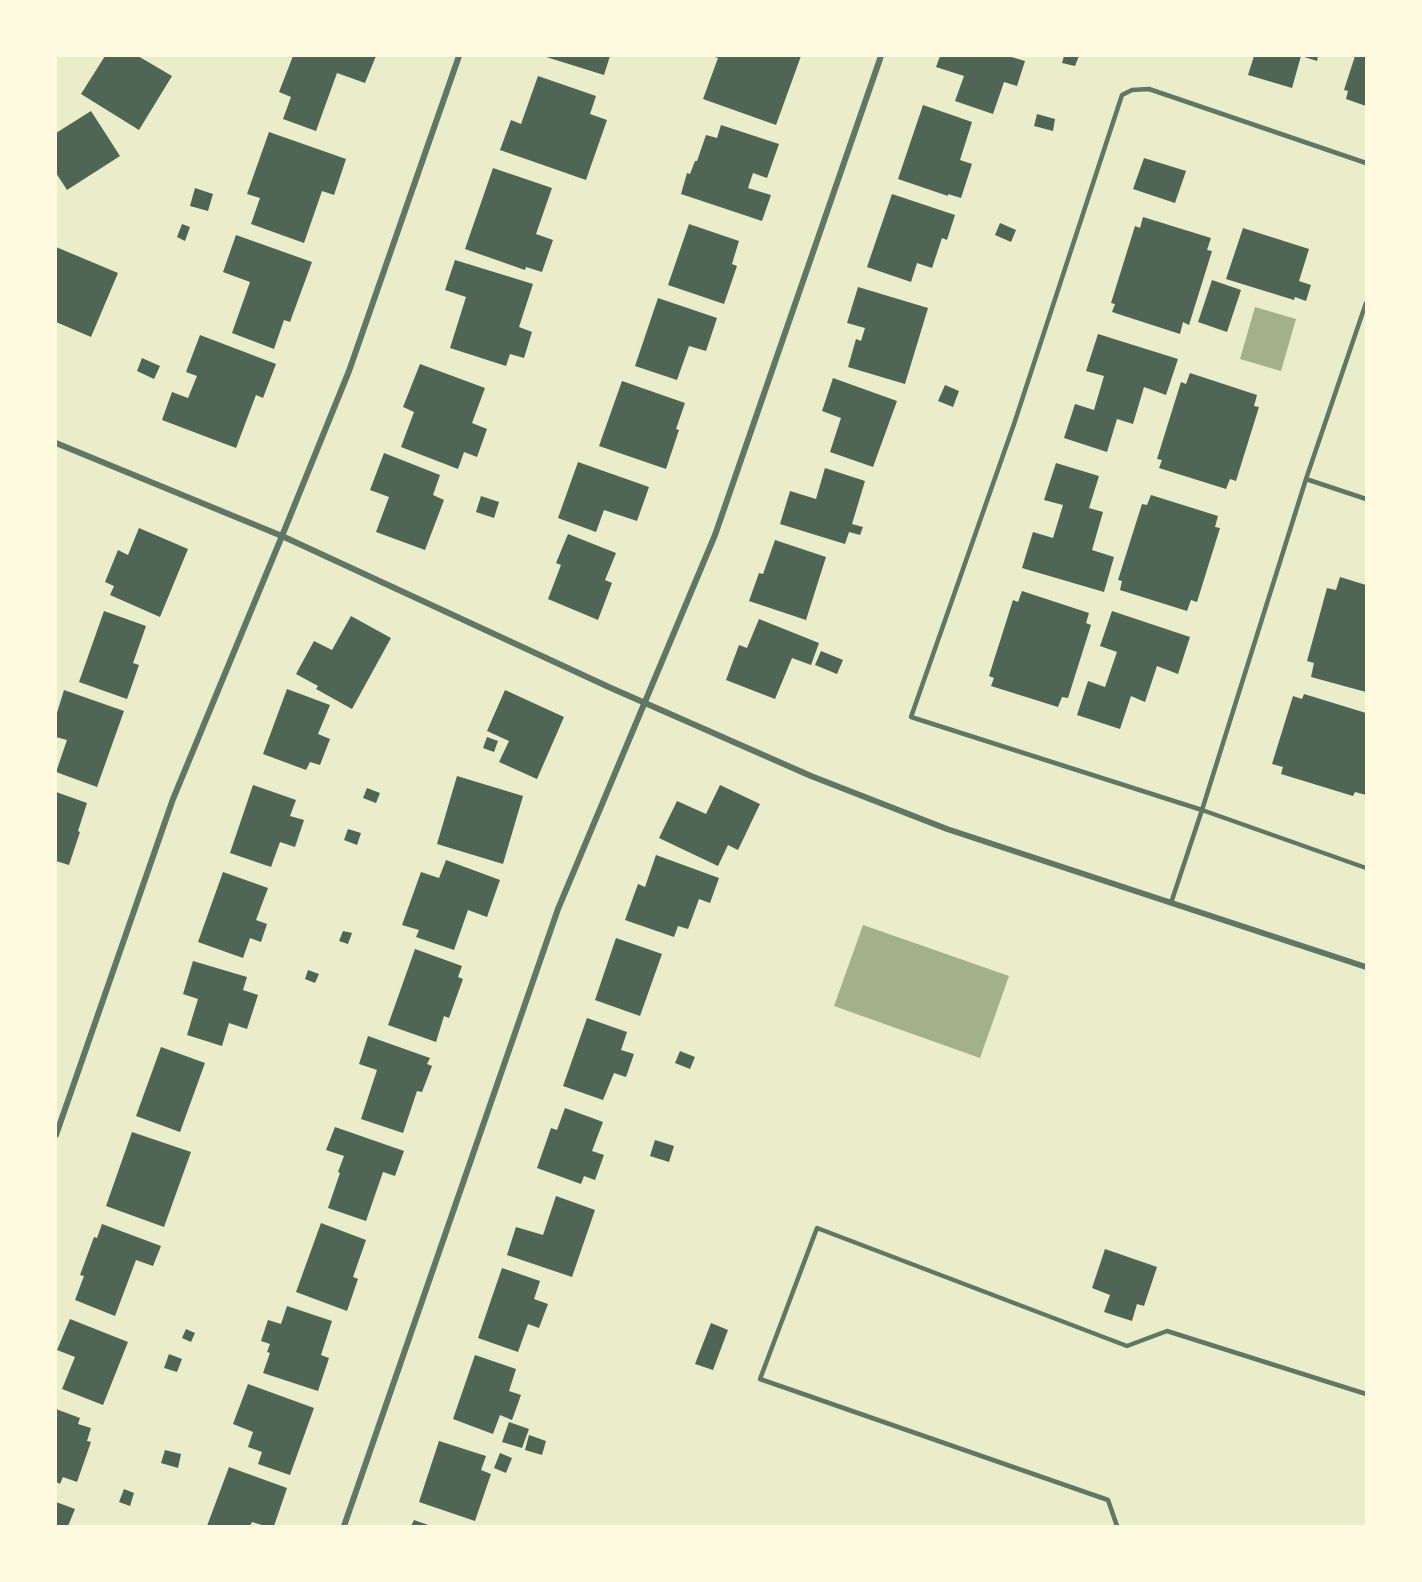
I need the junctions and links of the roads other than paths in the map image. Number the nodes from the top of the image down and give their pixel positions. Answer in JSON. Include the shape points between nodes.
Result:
{"nodes":[{"id":1,"x":459,"y":56,"type":"edge"},
{"id":2,"x":881,"y":56,"type":"edge"},
{"id":3,"x":1366,"y":163,"type":"edge"},
{"id":4,"x":1366,"y":303,"type":"edge"},
{"id":5,"x":56,"y":443,"type":"edge"},
{"id":6,"x":1306,"y":479,"type":"junction"},
{"id":7,"x":1366,"y":499,"type":"edge"},
{"id":8,"x":282,"y":536,"type":"junction"},
{"id":9,"x":644,"y":704,"type":"junction"},
{"id":10,"x":1202,"y":810,"type":"junction"},
{"id":11,"x":1366,"y":868,"type":"edge"},
{"id":12,"x":1171,"y":903,"type":"junction"},
{"id":13,"x":1366,"y":967,"type":"edge"},
{"id":14,"x":56,"y":1135,"type":"edge"},
{"id":15,"x":1366,"y":1394,"type":"edge"},
{"id":16,"x":344,"y":1527,"type":"edge"},
{"id":17,"x":1117,"y":1527,"type":"edge"}],
"edges":[{"from":1,"to":8,"type":"street","via":[[349,371]]},
{"from":2,"to":9,"type":"street","via":[[715,535]]},
{"from":3,"to":10,"type":"lane","via":[[1149,89],[1122,95],[1014,424],[911,717]]},
{"from":4,"to":6,"type":"lane"},
{"from":5,"to":8,"type":"street"},
{"from":6,"to":7,"type":"lane"},
{"from":6,"to":10,"type":"lane"},
{"from":8,"to":9,"type":"street"},
{"from":8,"to":14,"type":"street","via":[[173,799]]},
{"from":9,"to":12,"type":"street","via":[[947,830]]},
{"from":9,"to":16,"type":"street","via":[[558,909]]},
{"from":10,"to":11,"type":"lane"},
{"from":10,"to":12,"type":"lane"},
{"from":12,"to":13,"type":"street"},
{"from":15,"to":17,"type":"lane","via":[[1167,1331],[1127,1346],[817,1228],[760,1379],[1108,1500]]}]}
